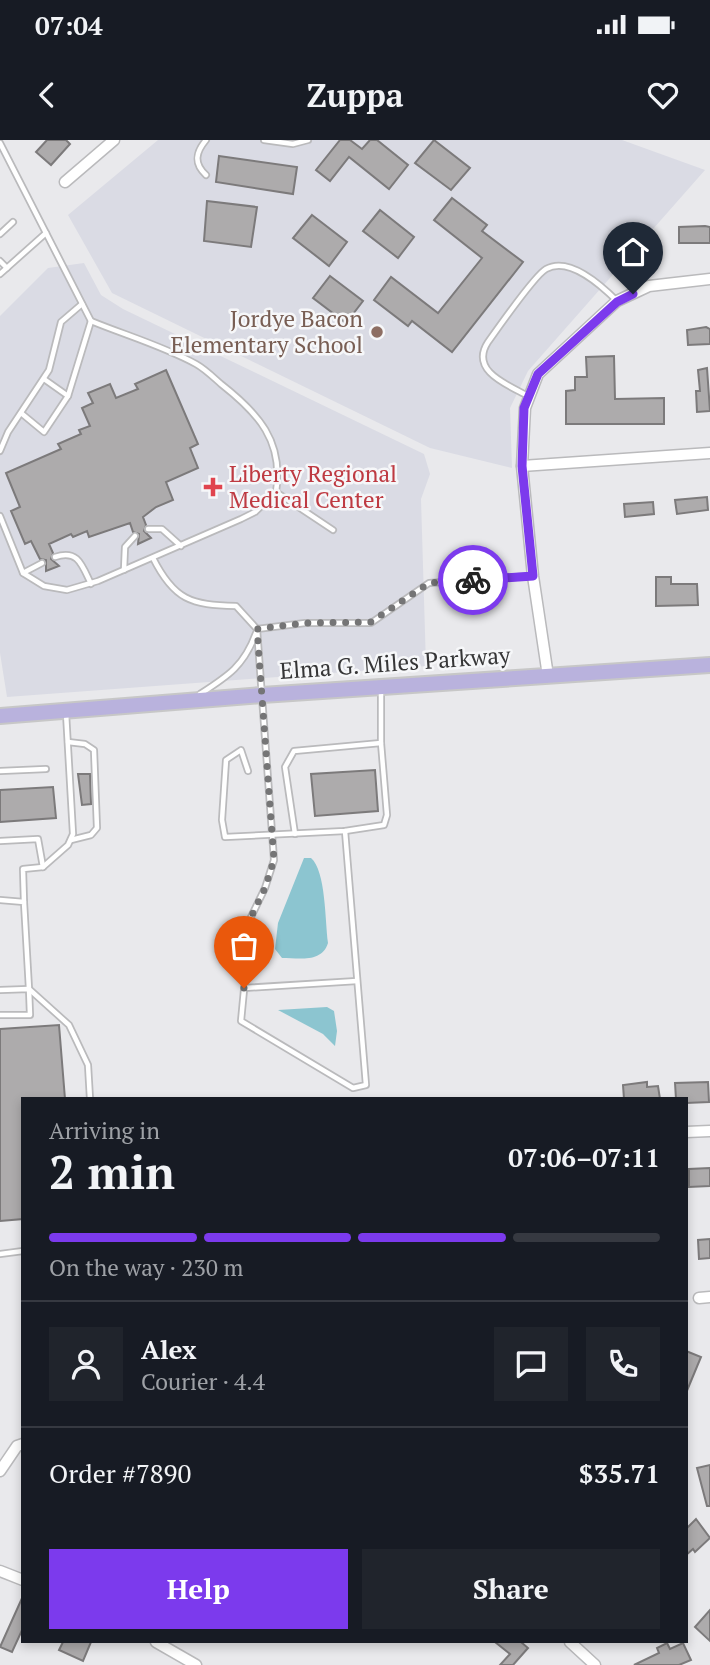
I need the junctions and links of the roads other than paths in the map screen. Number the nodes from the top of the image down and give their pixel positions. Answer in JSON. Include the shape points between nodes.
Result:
{"nodes":[{"id":1,"x":114,"y":140,"type":"edge"},
{"id":2,"x":206,"y":140,"type":"edge"},
{"id":3,"x":264,"y":140,"type":"edge"},
{"id":4,"x":308,"y":140,"type":"edge"},
{"id":5,"x":0,"y":143,"type":"edge"},
{"id":6,"x":206,"y":175,"type":"dead end"},
{"id":7,"x":65,"y":182,"type":"dead end"},
{"id":8,"x":13,"y":222,"type":"dead end"},
{"id":9,"x":46,"y":233,"type":"junction"},
{"id":10,"x":0,"y":234,"type":"edge"},
{"id":11,"x":0,"y":261,"type":"edge"},
{"id":12,"x":6,"y":268,"type":"junction"},
{"id":13,"x":0,"y":274,"type":"edge"},
{"id":14,"x":710,"y":279,"type":"edge"},
{"id":15,"x":617,"y":302,"type":"junction"},
{"id":16,"x":82,"y":304,"type":"junction"},
{"id":17,"x":91,"y":321,"type":"junction"},
{"id":18,"x":44,"y":379,"type":"junction"},
{"id":19,"x":68,"y":396,"type":"junction"},
{"id":20,"x":529,"y":396,"type":"junction"},
{"id":21,"x":21,"y":413,"type":"junction"},
{"id":22,"x":0,"y":451,"type":"edge"},
{"id":23,"x":710,"y":453,"type":"edge"},
{"id":24,"x":522,"y":466,"type":"junction"},
{"id":25,"x":276,"y":492,"type":"junction"},
{"id":26,"x":0,"y":516,"type":"edge"},
{"id":27,"x":148,"y":529,"type":"dead end"},
{"id":28,"x":333,"y":530,"type":"dead end"},
{"id":29,"x":135,"y":536,"type":"dead end"},
{"id":30,"x":181,"y":546,"type":"junction"},
{"id":31,"x":55,"y":557,"type":"dead end"},
{"id":32,"x":153,"y":558,"type":"junction"},
{"id":33,"x":42,"y":563,"type":"dead end"},
{"id":34,"x":124,"y":570,"type":"junction"},
{"id":35,"x":23,"y":573,"type":"junction"},
{"id":36,"x":533,"y":576,"type":"junction"},
{"id":37,"x":91,"y":584,"type":"junction"},
{"id":38,"x":257,"y":629,"type":"junction"},
{"id":39,"x":710,"y":666,"type":"edge"},
{"id":40,"x":548,"y":676,"type":"junction"},
{"id":41,"x":381,"y":687,"type":"junction"},
{"id":42,"x":262,"y":695,"type":"junction"},
{"id":43,"x":190,"y":701,"type":"junction"},
{"id":44,"x":66,"y":709,"type":"junction"},
{"id":45,"x":0,"y":716,"type":"edge"},
{"id":46,"x":68,"y":742,"type":"junction"},
{"id":47,"x":381,"y":743,"type":"junction"},
{"id":48,"x":46,"y":769,"type":"dead end"},
{"id":49,"x":0,"y":771,"type":"edge"},
{"id":50,"x":248,"y":771,"type":"dead end"},
{"id":51,"x":345,"y":831,"type":"junction"},
{"id":52,"x":295,"y":834,"type":"junction"},
{"id":53,"x":273,"y":835,"type":"junction"},
{"id":54,"x":70,"y":840,"type":"junction"},
{"id":55,"x":0,"y":841,"type":"edge"},
{"id":56,"x":43,"y":867,"type":"junction"},
{"id":57,"x":0,"y":900,"type":"edge"},
{"id":58,"x":24,"y":902,"type":"junction"},
{"id":59,"x":357,"y":981,"type":"junction"},
{"id":60,"x":244,"y":988,"type":"junction"},
{"id":61,"x":29,"y":989,"type":"junction"},
{"id":62,"x":0,"y":990,"type":"edge"},
{"id":63,"x":0,"y":1015,"type":"edge"},
{"id":64,"x":90,"y":1097,"type":"edge"},
{"id":65,"x":710,"y":1130,"type":"edge"},
{"id":66,"x":688,"y":1132,"type":"edge"},
{"id":67,"x":21,"y":1251,"type":"edge"},
{"id":68,"x":0,"y":1254,"type":"edge"},
{"id":69,"x":710,"y":1297,"type":"edge"},
{"id":70,"x":699,"y":1298,"type":"dead end"},
{"id":71,"x":21,"y":1445,"type":"edge"},
{"id":72,"x":0,"y":1471,"type":"edge"},
{"id":73,"x":0,"y":1571,"type":"edge"},
{"id":74,"x":21,"y":1579,"type":"edge"},
{"id":75,"x":158,"y":1643,"type":"edge"},
{"id":76,"x":571,"y":1643,"type":"edge"},
{"id":77,"x":197,"y":1665,"type":"edge"},
{"id":78,"x":595,"y":1665,"type":"edge"}],
"edges":[{"from":1,"to":7,"type":"street"},
{"from":2,"to":6,"type":"lane","via":[[196,159]]},
{"from":3,"to":4,"type":"lane","via":[[293,144]]},
{"from":5,"to":9,"type":"lane"},
{"from":8,"to":10,"type":"lane"},
{"from":9,"to":12,"type":"lane"},
{"from":9,"to":16,"type":"lane"},
{"from":11,"to":12,"type":"lane"},
{"from":12,"to":13,"type":"lane"},
{"from":14,"to":15,"type":"street","via":[[649,286]]},
{"from":15,"to":20,"type":"street","via":[[538,374]]},
{"from":15,"to":20,"type":"lane","via":[[570,268],[559,264],[541,272],[482,355],[488,372]]},
{"from":16,"to":17,"type":"lane"},
{"from":16,"to":18,"type":"lane","via":[[61,322]]},
{"from":17,"to":19,"type":"lane"},
{"from":17,"to":25,"type":"lane","via":[[197,365],[249,406],[272,442],[278,471]]},
{"from":18,"to":19,"type":"lane"},
{"from":18,"to":21,"type":"lane"},
{"from":19,"to":21,"type":"lane","via":[[44,432]]},
{"from":20,"to":24,"type":"street","via":[[524,408]]},
{"from":21,"to":22,"type":"lane"},
{"from":23,"to":24,"type":"street"},
{"from":24,"to":36,"type":"street"},
{"from":25,"to":28,"type":"lane"},
{"from":25,"to":30,"type":"lane","via":[[255,512]]},
{"from":26,"to":35,"type":"lane"},
{"from":27,"to":30,"type":"lane","via":[[162,529]]},
{"from":29,"to":34,"type":"lane","via":[[125,547]]},
{"from":30,"to":32,"type":"lane"},
{"from":31,"to":37,"type":"lane","via":[[69,554],[78,558]]},
{"from":32,"to":34,"type":"lane"},
{"from":32,"to":38,"type":"lane","via":[[168,585],[184,598],[206,605],[236,606]]},
{"from":33,"to":35,"type":"lane"},
{"from":34,"to":37,"type":"lane"},
{"from":35,"to":37,"type":"lane","via":[[36,583],[60,590]]},
{"from":36,"to":38,"type":"lane","via":[[429,583],[371,622]]},
{"from":36,"to":40,"type":"street"},
{"from":38,"to":42,"type":"lane"},
{"from":38,"to":43,"type":"lane","via":[[248,654],[226,678]]},
{"from":39,"to":40,"type":"main road","name":"Elma G. Miles Parkway"},
{"from":40,"to":41,"type":"main road","name":"Elma G. Miles Parkway"},
{"from":41,"to":42,"type":"main road","name":"Elma G. Miles Parkway"},
{"from":41,"to":47,"type":"lane"},
{"from":42,"to":43,"type":"main road","name":"Elma G. Miles Parkway"},
{"from":42,"to":53,"type":"lane"},
{"from":43,"to":44,"type":"main road","name":"Elma G. Miles Parkway"},
{"from":44,"to":45,"type":"main road","name":"Elma G. Miles Parkway"},
{"from":44,"to":46,"type":"lane"},
{"from":46,"to":54,"type":"lane"},
{"from":46,"to":54,"type":"lane","via":[[94,750],[96,777],[97,828],[91,835]]},
{"from":47,"to":51,"type":"lane","via":[[384,825]]},
{"from":47,"to":52,"type":"lane","via":[[294,751],[285,767]]},
{"from":48,"to":49,"type":"lane"},
{"from":50,"to":53,"type":"lane","via":[[241,750],[226,760],[225,837]]},
{"from":51,"to":52,"type":"lane"},
{"from":51,"to":59,"type":"lane"},
{"from":52,"to":53,"type":"lane"},
{"from":53,"to":60,"type":"lane","via":[[274,860],[251,917]]},
{"from":54,"to":56,"type":"lane"},
{"from":55,"to":56,"type":"lane","via":[[38,839]]},
{"from":56,"to":58,"type":"lane","via":[[23,869]]},
{"from":57,"to":58,"type":"lane"},
{"from":58,"to":61,"type":"lane"},
{"from":59,"to":60,"type":"lane"},
{"from":59,"to":60,"type":"lane","via":[[366,1085],[353,1088],[241,1021]]},
{"from":61,"to":62,"type":"lane"},
{"from":61,"to":63,"type":"lane","via":[[30,1015]]},
{"from":61,"to":64,"type":"lane","via":[[69,1025],[88,1065]]},
{"from":65,"to":66,"type":"street"},
{"from":67,"to":68,"type":"lane"},
{"from":69,"to":70,"type":"street"},
{"from":71,"to":72,"type":"street"},
{"from":73,"to":74,"type":"street"},
{"from":75,"to":77,"type":"street"},
{"from":76,"to":78,"type":"street"}]}
